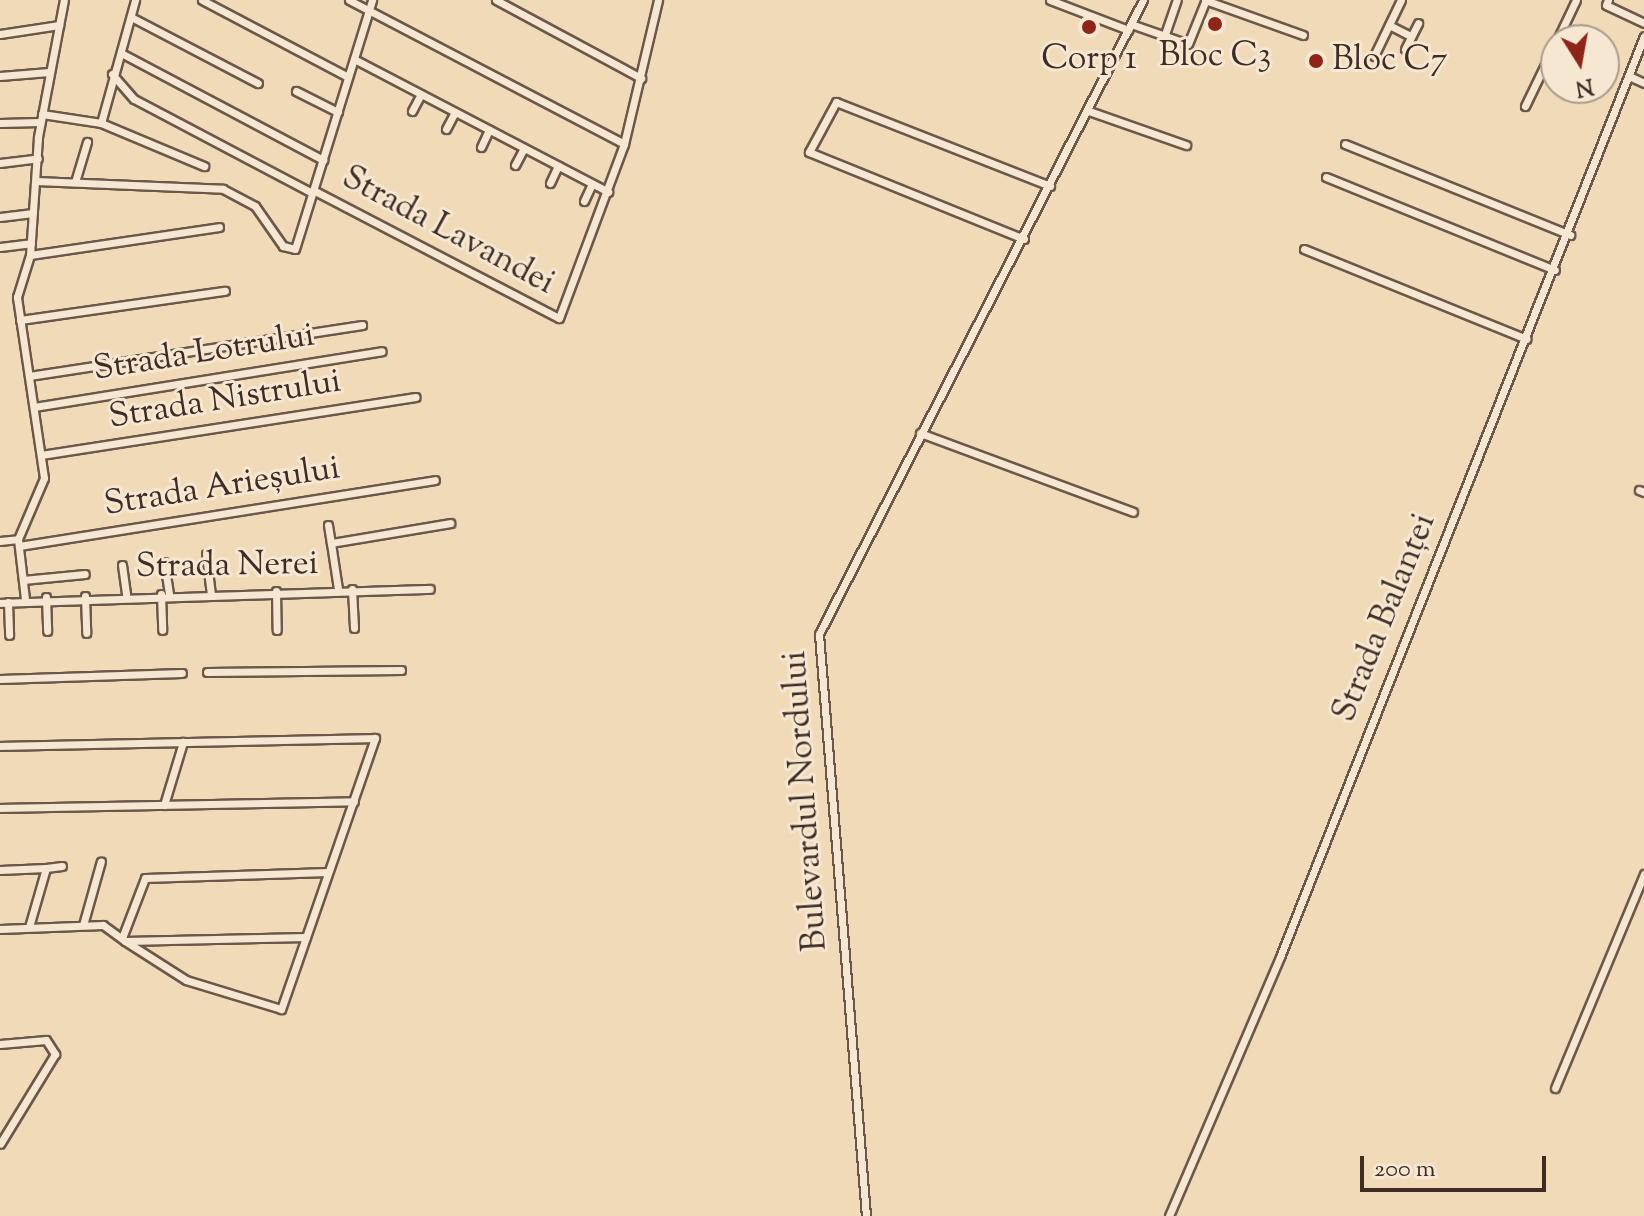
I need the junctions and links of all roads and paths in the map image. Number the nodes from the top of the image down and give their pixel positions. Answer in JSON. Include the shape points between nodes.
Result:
{"nodes":[{"id":1,"x":64,"y":0,"type":"edge"},
{"id":2,"x":135,"y":0,"type":"edge"},
{"id":3,"x":202,"y":0,"type":"edge"},
{"id":4,"x":349,"y":0,"type":"edge"},
{"id":5,"x":372,"y":0,"type":"edge"},
{"id":6,"x":496,"y":0,"type":"edge"},
{"id":7,"x":658,"y":0,"type":"edge"},
{"id":8,"x":1050,"y":0,"type":"edge"},
{"id":9,"x":1143,"y":0,"type":"edge"},
{"id":10,"x":1177,"y":0,"type":"edge"},
{"id":11,"x":1401,"y":0,"type":"edge"},
{"id":12,"x":1576,"y":0,"type":"edge"},
{"id":13,"x":1608,"y":0,"type":"edge"},
{"id":14,"x":1205,"y":1,"type":"edge"},
{"id":15,"x":369,"y":10,"type":"junction"},
{"id":16,"x":131,"y":17,"type":"junction"},
{"id":17,"x":1418,"y":23,"type":"dead end"},
{"id":18,"x":1644,"y":23,"type":"edge"},
{"id":19,"x":1564,"y":24,"type":"edge"},
{"id":20,"x":59,"y":25,"type":"junction"},
{"id":21,"x":1389,"y":25,"type":"junction"},
{"id":22,"x":1129,"y":27,"type":"junction"},
{"id":23,"x":0,"y":34,"type":"edge"},
{"id":24,"x":1303,"y":35,"type":"dead end"},
{"id":25,"x":1411,"y":36,"type":"junction"},
{"id":26,"x":1644,"y":36,"type":"edge"},
{"id":27,"x":1164,"y":37,"type":"junction"},
{"id":28,"x":1642,"y":47,"type":"edge"},
{"id":29,"x":1405,"y":49,"type":"dead end"},
{"id":30,"x":121,"y":53,"type":"junction"},
{"id":31,"x":1374,"y":56,"type":"dead end"},
{"id":32,"x":354,"y":59,"type":"junction"},
{"id":33,"x":49,"y":72,"type":"junction"},
{"id":34,"x":112,"y":74,"type":"junction"},
{"id":35,"x":1540,"y":75,"type":"edge"},
{"id":36,"x":0,"y":76,"type":"edge"},
{"id":37,"x":1629,"y":76,"type":"junction"},
{"id":38,"x":348,"y":77,"type":"junction"},
{"id":39,"x":641,"y":78,"type":"junction"},
{"id":40,"x":258,"y":83,"type":"dead end"},
{"id":41,"x":1644,"y":83,"type":"edge"},
{"id":42,"x":296,"y":91,"type":"dead end"},
{"id":43,"x":421,"y":94,"type":"junction"},
{"id":44,"x":1525,"y":106,"type":"dead end"},
{"id":45,"x":412,"y":111,"type":"dead end"},
{"id":46,"x":1089,"y":111,"type":"junction"},
{"id":47,"x":338,"y":112,"type":"junction"},
{"id":48,"x":455,"y":112,"type":"junction"},
{"id":49,"x":41,"y":118,"type":"junction"},
{"id":50,"x":0,"y":123,"type":"edge"},
{"id":51,"x":101,"y":123,"type":"junction"},
{"id":52,"x":446,"y":129,"type":"dead end"},
{"id":53,"x":489,"y":130,"type":"junction"},
{"id":54,"x":87,"y":142,"type":"dead end"},
{"id":55,"x":624,"y":144,"type":"junction"},
{"id":56,"x":1345,"y":144,"type":"dead end"},
{"id":57,"x":1186,"y":145,"type":"dead end"},
{"id":58,"x":481,"y":147,"type":"dead end"},
{"id":59,"x":524,"y":148,"type":"junction"},
{"id":60,"x":38,"y":158,"type":"junction"},
{"id":61,"x":323,"y":160,"type":"junction"},
{"id":62,"x":0,"y":163,"type":"edge"},
{"id":63,"x":515,"y":165,"type":"dead end"},
{"id":64,"x":204,"y":166,"type":"dead end"},
{"id":65,"x":558,"y":166,"type":"junction"},
{"id":66,"x":1326,"y":177,"type":"dead end"},
{"id":67,"x":36,"y":181,"type":"junction"},
{"id":68,"x":75,"y":182,"type":"junction"},
{"id":69,"x":550,"y":183,"type":"dead end"},
{"id":70,"x":592,"y":184,"type":"junction"},
{"id":71,"x":1050,"y":186,"type":"junction"},
{"id":72,"x":313,"y":191,"type":"junction"},
{"id":73,"x":608,"y":192,"type":"junction"},
{"id":74,"x":584,"y":201,"type":"dead end"},
{"id":75,"x":33,"y":213,"type":"junction"},
{"id":76,"x":0,"y":217,"type":"edge"},
{"id":77,"x":219,"y":227,"type":"dead end"},
{"id":78,"x":1570,"y":235,"type":"junction"},
{"id":79,"x":1024,"y":239,"type":"junction"},
{"id":80,"x":31,"y":243,"type":"junction"},
{"id":81,"x":0,"y":247,"type":"edge"},
{"id":82,"x":1304,"y":249,"type":"dead end"},
{"id":83,"x":30,"y":255,"type":"junction"},
{"id":84,"x":1555,"y":270,"type":"junction"},
{"id":85,"x":225,"y":291,"type":"dead end"},
{"id":86,"x":20,"y":320,"type":"junction"},
{"id":87,"x":362,"y":325,"type":"dead end"},
{"id":88,"x":1527,"y":339,"type":"junction"},
{"id":89,"x":382,"y":351,"type":"dead end"},
{"id":90,"x":29,"y":376,"type":"junction"},
{"id":91,"x":416,"y":397,"type":"dead end"},
{"id":92,"x":34,"y":407,"type":"junction"},
{"id":93,"x":920,"y":433,"type":"junction"},
{"id":94,"x":41,"y":455,"type":"junction"},
{"id":95,"x":435,"y":480,"type":"dead end"},
{"id":96,"x":1133,"y":512,"type":"dead end"},
{"id":97,"x":450,"y":523,"type":"dead end"},
{"id":98,"x":328,"y":525,"type":"dead end"},
{"id":99,"x":0,"y":541,"type":"edge"},
{"id":100,"x":18,"y":542,"type":"junction"},
{"id":101,"x":331,"y":543,"type":"junction"},
{"id":102,"x":206,"y":554,"type":"dead end"},
{"id":103,"x":164,"y":562,"type":"dead end"},
{"id":104,"x":122,"y":565,"type":"dead end"},
{"id":105,"x":85,"y":574,"type":"dead end"},
{"id":106,"x":23,"y":580,"type":"junction"},
{"id":107,"x":338,"y":589,"type":"junction"},
{"id":108,"x":352,"y":589,"type":"junction"},
{"id":109,"x":430,"y":589,"type":"dead end"},
{"id":110,"x":276,"y":591,"type":"junction"},
{"id":111,"x":211,"y":593,"type":"junction"},
{"id":112,"x":165,"y":594,"type":"junction"},
{"id":113,"x":126,"y":595,"type":"junction"},
{"id":114,"x":85,"y":596,"type":"junction"},
{"id":115,"x":46,"y":597,"type":"junction"},
{"id":116,"x":25,"y":599,"type":"junction"},
{"id":117,"x":4,"y":603,"type":"edge"},
{"id":118,"x":354,"y":628,"type":"dead end"},
{"id":119,"x":162,"y":630,"type":"dead end"},
{"id":120,"x":277,"y":630,"type":"dead end"},
{"id":121,"x":47,"y":631,"type":"dead end"},
{"id":122,"x":86,"y":633,"type":"dead end"},
{"id":123,"x":9,"y":635,"type":"dead end"},
{"id":124,"x":401,"y":670,"type":"dead end"},
{"id":125,"x":207,"y":672,"type":"dead end"},
{"id":126,"x":182,"y":673,"type":"dead end"},
{"id":127,"x":0,"y":679,"type":"edge"},
{"id":128,"x":183,"y":742,"type":"junction"},
{"id":129,"x":0,"y":746,"type":"edge"},
{"id":130,"x":354,"y":801,"type":"junction"},
{"id":131,"x":164,"y":805,"type":"junction"},
{"id":132,"x":0,"y":808,"type":"edge"},
{"id":133,"x":101,"y":861,"type":"dead end"},
{"id":134,"x":62,"y":866,"type":"dead end"},
{"id":135,"x":46,"y":868,"type":"junction"},
{"id":136,"x":0,"y":870,"type":"edge"},
{"id":137,"x":328,"y":872,"type":"junction"},
{"id":138,"x":1644,"y":874,"type":"edge"},
{"id":139,"x":83,"y":925,"type":"junction"},
{"id":140,"x":29,"y":927,"type":"junction"},
{"id":141,"x":0,"y":929,"type":"edge"},
{"id":142,"x":306,"y":937,"type":"junction"},
{"id":143,"x":123,"y":939,"type":"junction"},
{"id":144,"x":0,"y":1044,"type":"edge"},
{"id":145,"x":1555,"y":1088,"type":"dead end"},
{"id":146,"x":0,"y":1144,"type":"edge"},
{"id":147,"x":866,"y":1216,"type":"edge"},
{"id":148,"x":1169,"y":1216,"type":"edge"}],
"edges":[{"from":1,"to":20,"type":"street"},
{"from":2,"to":16,"type":"street"},
{"from":3,"to":38,"type":"street"},
{"from":4,"to":15,"type":"street"},
{"from":5,"to":15,"type":"street"},
{"from":6,"to":39,"type":"street"},
{"from":7,"to":39,"type":"street"},
{"from":8,"to":22,"type":"street"},
{"from":9,"to":22,"type":"street","name":"Bulevardul Nordului"},
{"from":10,"to":27,"type":"street"},
{"from":11,"to":21,"type":"street"},
{"from":12,"to":19,"type":"street"},
{"from":13,"to":18,"type":"street","via":[[1606,5]]},
{"from":14,"to":24,"type":"street"},
{"from":14,"to":27,"type":"street","via":[[1188,44]]},
{"from":15,"to":32,"type":"street"},
{"from":15,"to":55,"type":"street"},
{"from":16,"to":30,"type":"street"},
{"from":16,"to":40,"type":"street"},
{"from":17,"to":25,"type":"street"},
{"from":20,"to":23,"type":"street"},
{"from":20,"to":33,"type":"street"},
{"from":21,"to":25,"type":"street"},
{"from":21,"to":31,"type":"street"},
{"from":22,"to":27,"type":"street"},
{"from":22,"to":46,"type":"street","name":"Bulevardul Nordului"},
{"from":25,"to":29,"type":"street"},
{"from":26,"to":28,"type":"street","name":"Strada Balanței"},
{"from":28,"to":37,"type":"street","name":"Strada Balanței"},
{"from":30,"to":34,"type":"street"},
{"from":30,"to":61,"type":"street"},
{"from":32,"to":38,"type":"street"},
{"from":32,"to":43,"type":"street"},
{"from":33,"to":36,"type":"street"},
{"from":33,"to":49,"type":"street"},
{"from":34,"to":51,"type":"street"},
{"from":34,"to":72,"type":"street","name":"Strada Lavandei","via":[[134,99]]},
{"from":35,"to":44,"type":"street"},
{"from":37,"to":41,"type":"street"},
{"from":37,"to":78,"type":"street","name":"Strada Balanței"},
{"from":38,"to":47,"type":"street"},
{"from":39,"to":55,"type":"street"},
{"from":42,"to":47,"type":"street"},
{"from":43,"to":45,"type":"street"},
{"from":43,"to":48,"type":"street"},
{"from":46,"to":57,"type":"street"},
{"from":46,"to":71,"type":"street","name":"Bulevardul Nordului"},
{"from":47,"to":61,"type":"street"},
{"from":48,"to":52,"type":"street"},
{"from":48,"to":53,"type":"street"},
{"from":49,"to":50,"type":"street"},
{"from":49,"to":51,"type":"street"},
{"from":49,"to":60,"type":"street"},
{"from":51,"to":64,"type":"street"},
{"from":53,"to":58,"type":"street"},
{"from":53,"to":59,"type":"street"},
{"from":54,"to":68,"type":"street"},
{"from":55,"to":73,"type":"street"},
{"from":56,"to":78,"type":"street"},
{"from":59,"to":63,"type":"street"},
{"from":59,"to":65,"type":"street"},
{"from":60,"to":62,"type":"street"},
{"from":60,"to":67,"type":"street"},
{"from":61,"to":72,"type":"street"},
{"from":65,"to":69,"type":"street"},
{"from":65,"to":70,"type":"street"},
{"from":66,"to":84,"type":"street"},
{"from":67,"to":68,"type":"street"},
{"from":67,"to":75,"type":"street"},
{"from":68,"to":72,"type":"street","via":[[223,189],[255,206],[293,250]]},
{"from":70,"to":73,"type":"street"},
{"from":70,"to":74,"type":"street"},
{"from":71,"to":79,"type":"street","name":"Bulevardul Nordului"},
{"from":71,"to":79,"type":"street","via":[[833,102],[809,155]]},
{"from":72,"to":73,"type":"street","name":"Strada Lavandei","via":[[559,318]]},
{"from":75,"to":76,"type":"street"},
{"from":75,"to":80,"type":"street"},
{"from":77,"to":83,"type":"street"},
{"from":78,"to":84,"type":"street","name":"Strada Balanței"},
{"from":79,"to":93,"type":"street","name":"Bulevardul Nordului"},
{"from":80,"to":81,"type":"street"},
{"from":80,"to":83,"type":"street"},
{"from":82,"to":88,"type":"street"},
{"from":83,"to":86,"type":"street","via":[[18,292]]},
{"from":84,"to":88,"type":"street","name":"Strada Balanței"},
{"from":85,"to":86,"type":"street"},
{"from":86,"to":90,"type":"street"},
{"from":87,"to":90,"type":"street"},
{"from":88,"to":148,"type":"street","name":"Strada Balanței"},
{"from":89,"to":92,"type":"street","name":"Strada Lotrului"},
{"from":90,"to":92,"type":"street"},
{"from":91,"to":94,"type":"street","name":"Strada Nistrului"},
{"from":92,"to":94,"type":"street"},
{"from":93,"to":96,"type":"street"},
{"from":93,"to":147,"type":"street","name":"Bulevardul Nordului","via":[[836,592],[816,657]]},
{"from":94,"to":100,"type":"street","via":[[43,488]]},
{"from":95,"to":100,"type":"street","name":"Strada Arieșului"},
{"from":97,"to":101,"type":"street"},
{"from":98,"to":101,"type":"street"},
{"from":99,"to":100,"type":"street","name":"Strada Arieșului"},
{"from":100,"to":106,"type":"street"},
{"from":101,"to":107,"type":"street"},
{"from":102,"to":111,"type":"street"},
{"from":103,"to":112,"type":"street"},
{"from":104,"to":113,"type":"street"},
{"from":105,"to":106,"type":"street"},
{"from":106,"to":116,"type":"street"},
{"from":107,"to":108,"type":"street","name":"Strada Nerei"},
{"from":107,"to":110,"type":"street","name":"Strada Nerei"},
{"from":108,"to":109,"type":"street","name":"Strada Nerei"},
{"from":108,"to":118,"type":"street"},
{"from":110,"to":111,"type":"street","name":"Strada Nerei"},
{"from":110,"to":120,"type":"street"},
{"from":111,"to":112,"type":"street","name":"Strada Nerei"},
{"from":112,"to":113,"type":"street","name":"Strada Nerei"},
{"from":112,"to":119,"type":"street"},
{"from":113,"to":114,"type":"street","name":"Strada Nerei"},
{"from":114,"to":115,"type":"street","name":"Strada Nerei"},
{"from":114,"to":122,"type":"street"},
{"from":115,"to":116,"type":"street","name":"Strada Nerei"},
{"from":115,"to":121,"type":"street"},
{"from":116,"to":117,"type":"street","name":"Strada Nerei"},
{"from":117,"to":123,"type":"street"},
{"from":124,"to":125,"type":"street"},
{"from":126,"to":127,"type":"street"},
{"from":128,"to":129,"type":"street"},
{"from":128,"to":130,"type":"street","via":[[375,738]]},
{"from":128,"to":131,"type":"street"},
{"from":130,"to":131,"type":"street"},
{"from":130,"to":137,"type":"street"},
{"from":131,"to":132,"type":"street"},
{"from":133,"to":139,"type":"street"},
{"from":134,"to":135,"type":"street"},
{"from":135,"to":136,"type":"street"},
{"from":135,"to":140,"type":"street"},
{"from":137,"to":142,"type":"street"},
{"from":137,"to":143,"type":"street","via":[[145,878]]},
{"from":138,"to":145,"type":"street"},
{"from":139,"to":140,"type":"street"},
{"from":139,"to":143,"type":"street","via":[[108,926]]},
{"from":140,"to":141,"type":"street"},
{"from":142,"to":143,"type":"street"},
{"from":142,"to":143,"type":"street","via":[[281,1009],[186,980]]},
{"from":144,"to":146,"type":"street","via":[[46,1040],[55,1054]]}]}
